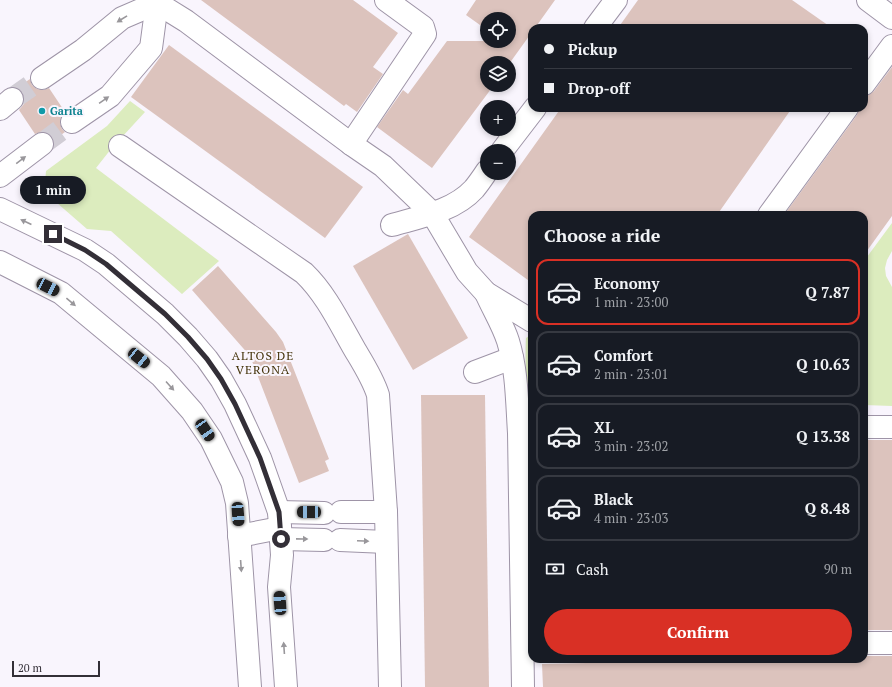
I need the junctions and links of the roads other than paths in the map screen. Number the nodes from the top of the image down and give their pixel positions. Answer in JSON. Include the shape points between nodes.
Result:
{"nodes":[{"id":1,"x":386,"y":0,"type":"edge"},
{"id":2,"x":616,"y":0,"type":"edge"},
{"id":3,"x":868,"y":0,"type":"edge"},
{"id":4,"x":159,"y":2,"type":"edge"},
{"id":5,"x":892,"y":18,"type":"edge"},
{"id":6,"x":598,"y":24,"type":"edge"},
{"id":7,"x":892,"y":46,"type":"edge"},
{"id":8,"x":42,"y":78,"type":"tunnel mouth"},
{"id":9,"x":868,"y":79,"type":"edge"},
{"id":10,"x":532,"y":112,"type":"edge"},
{"id":11,"x":844,"y":112,"type":"edge"},
{"id":12,"x":72,"y":122,"type":"tunnel mouth"},
{"id":13,"x":42,"y":144,"type":"tunnel mouth"},
{"id":14,"x":351,"y":144,"type":"junction"},
{"id":15,"x":507,"y":144,"type":"edge"},
{"id":16,"x":120,"y":146,"type":"dead end"},
{"id":17,"x":0,"y":176,"type":"edge"},
{"id":18,"x":480,"y":180,"type":"edge"},
{"id":19,"x":0,"y":209,"type":"edge"},
{"id":20,"x":773,"y":211,"type":"edge"},
{"id":21,"x":432,"y":213,"type":"junction"},
{"id":22,"x":392,"y":225,"type":"dead end"},
{"id":23,"x":0,"y":262,"type":"edge"},
{"id":24,"x":486,"y":293,"type":"junction"},
{"id":25,"x":528,"y":319,"type":"edge"},
{"id":26,"x":512,"y":358,"type":"junction"},
{"id":27,"x":475,"y":372,"type":"dead end"},
{"id":28,"x":868,"y":427,"type":"edge"},
{"id":29,"x":892,"y":427,"type":"edge"},
{"id":30,"x":526,"y":433,"type":"edge"},
{"id":31,"x":386,"y":512,"type":"junction"},
{"id":32,"x":280,"y":527,"type":"junction"},
{"id":33,"x":239,"y":536,"type":"junction"},
{"id":34,"x":386,"y":542,"type":"junction"},
{"id":35,"x":868,"y":643,"type":"edge"},
{"id":36,"x":892,"y":643,"type":"edge"},
{"id":37,"x":527,"y":648,"type":"edge"},
{"id":38,"x":250,"y":687,"type":"edge"},
{"id":39,"x":286,"y":687,"type":"edge"},
{"id":40,"x":390,"y":687,"type":"edge"},
{"id":41,"x":523,"y":687,"type":"edge"}],
"edges":[{"from":1,"to":14,"type":"street","via":[[423,26],[425,34]]},
{"from":2,"to":6,"type":"street"},
{"from":3,"to":5,"type":"street"},
{"from":4,"to":8,"type":"street","one_way":true,"via":[[122,18],[83,50]]},
{"from":12,"to":4,"type":"street","one_way":true,"via":[[110,96],[151,48]]},
{"from":4,"to":14,"type":"street"},
{"from":7,"to":9,"type":"street"},
{"from":10,"to":15,"type":"street"},
{"from":11,"to":20,"type":"street"},
{"from":17,"to":13,"type":"street","one_way":true},
{"from":14,"to":21,"type":"street","via":[[384,166]]},
{"from":16,"to":31,"type":"street","via":[[304,273],[315,284],[344,331],[378,395]]},
{"from":18,"to":21,"type":"street","via":[[464,197]]},
{"from":32,"to":19,"type":"street","one_way":true,"via":[[260,458],[235,404],[207,359],[188,337],[106,264],[85,250]]},
{"from":21,"to":22,"type":"street"},
{"from":21,"to":24,"type":"street","via":[[467,272]]},
{"from":23,"to":33,"type":"street","one_way":true,"via":[[61,293],[161,376],[192,411],[211,439],[232,482],[237,503]]},
{"from":24,"to":25,"type":"street"},
{"from":24,"to":26,"type":"street","via":[[507,340]]},
{"from":26,"to":27,"type":"street"},
{"from":26,"to":30,"type":"street"},
{"from":28,"to":29,"type":"street"},
{"from":30,"to":37,"type":"street"},
{"from":31,"to":32,"type":"street","via":[[332,513]]},
{"from":31,"to":34,"type":"street"},
{"from":32,"to":33,"type":"street"},
{"from":32,"to":34,"type":"street","one_way":true,"via":[[332,540]]},
{"from":39,"to":32,"type":"street","one_way":true,"via":[[280,587]]},
{"from":33,"to":38,"type":"street","one_way":true},
{"from":34,"to":40,"type":"street"},
{"from":35,"to":36,"type":"street"},
{"from":37,"to":41,"type":"street"}]}
